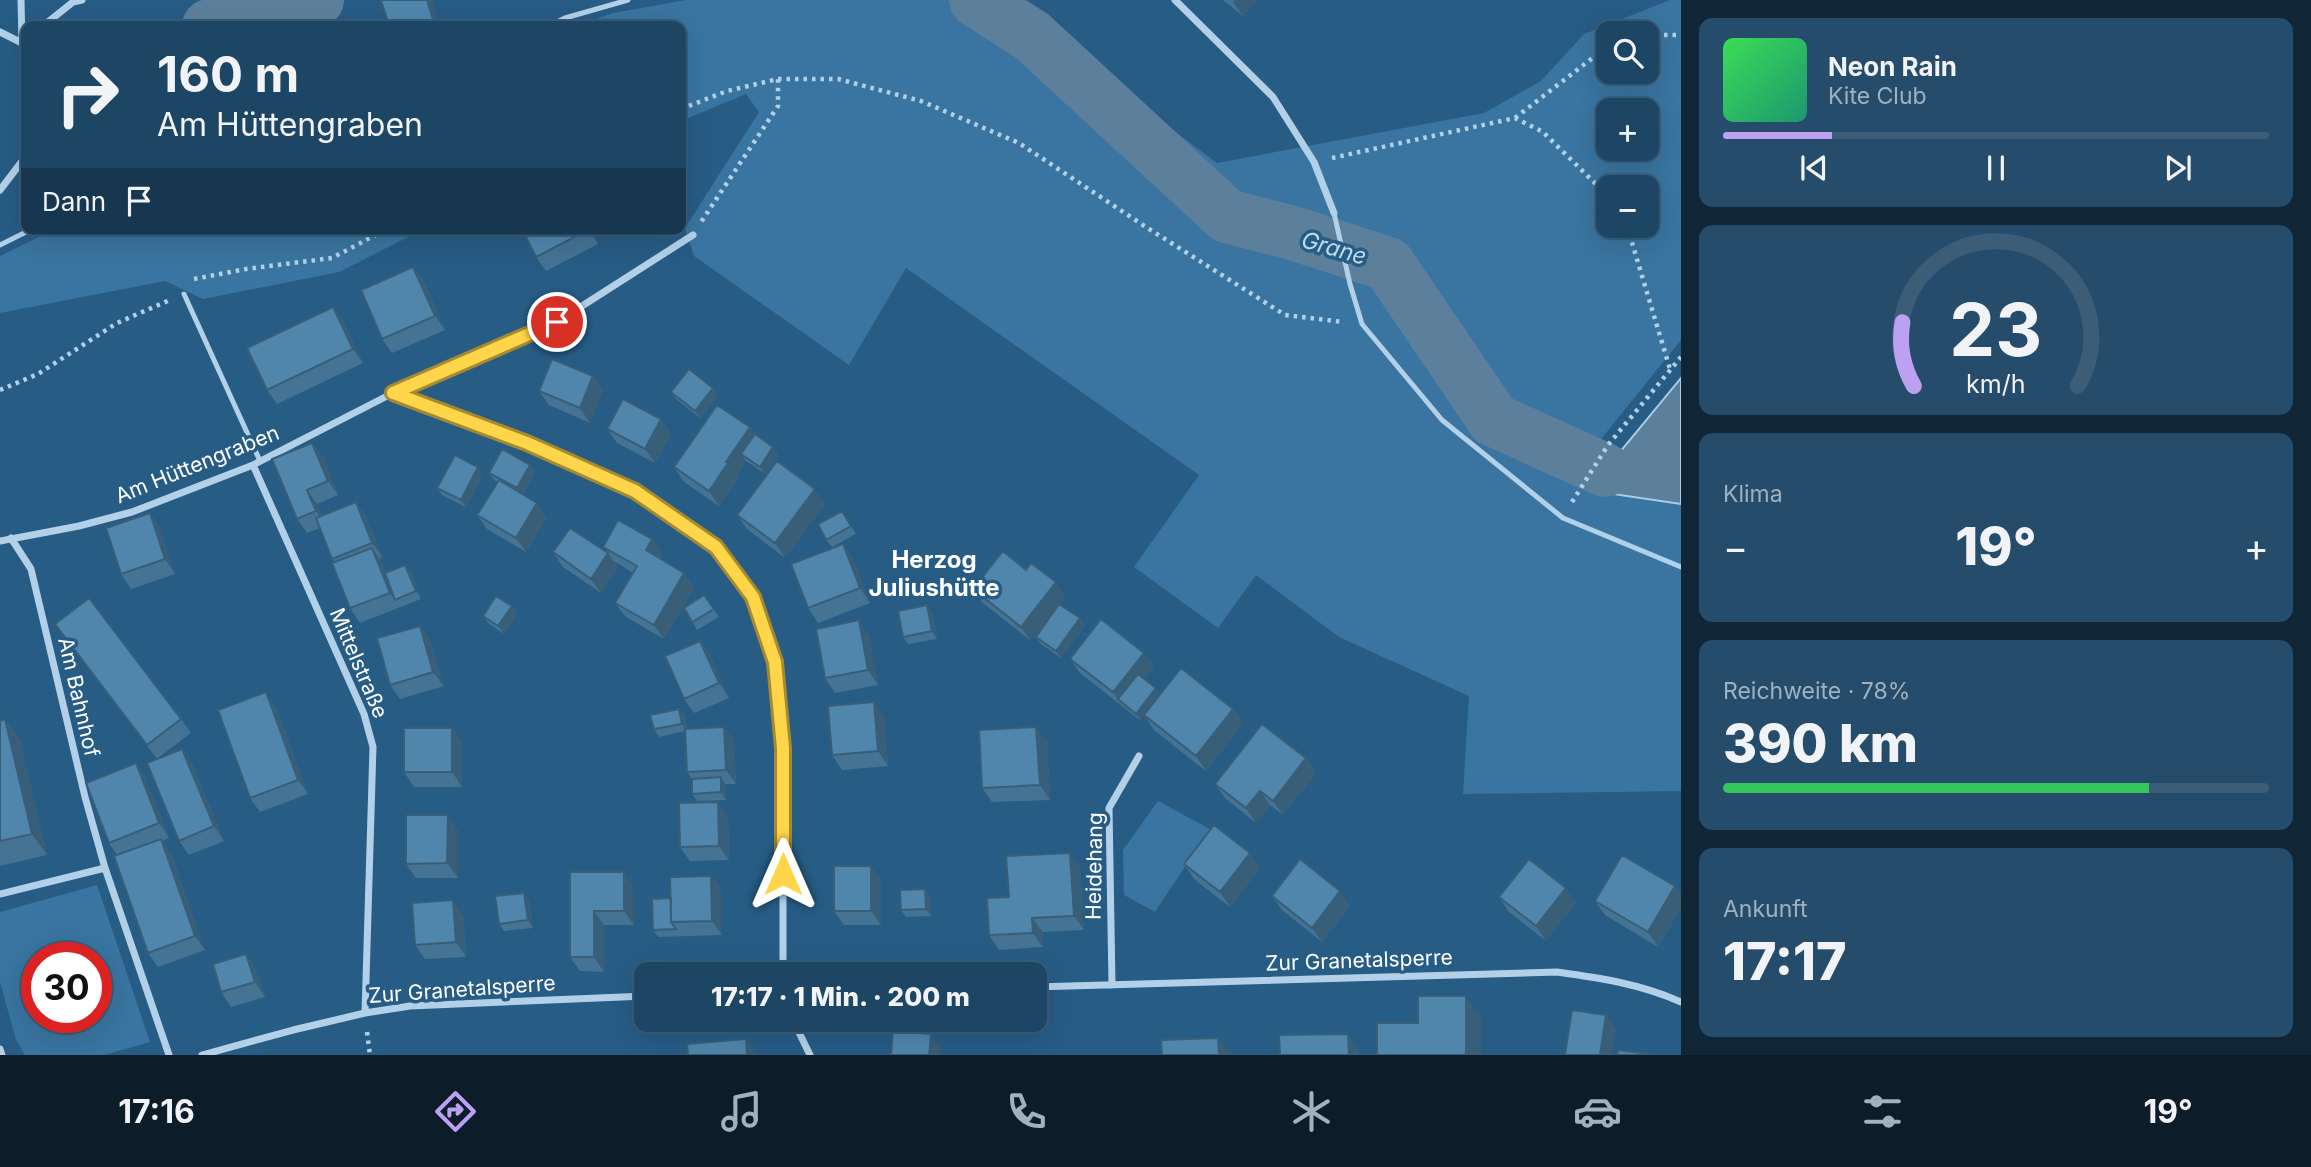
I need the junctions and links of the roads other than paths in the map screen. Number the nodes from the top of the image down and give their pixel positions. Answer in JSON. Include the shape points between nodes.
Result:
{"nodes":[{"id":1,"x":21,"y":0,"type":"edge"},
{"id":2,"x":82,"y":0,"type":"edge"},
{"id":3,"x":628,"y":0,"type":"edge"},
{"id":4,"x":1175,"y":0,"type":"edge"},
{"id":5,"x":23,"y":21,"type":"edge"},
{"id":6,"x":49,"y":21,"type":"edge"},
{"id":7,"x":560,"y":21,"type":"edge"},
{"id":8,"x":0,"y":32,"type":"edge"},
{"id":9,"x":21,"y":42,"type":"edge"},
{"id":10,"x":21,"y":163,"type":"edge"},
{"id":11,"x":0,"y":190,"type":"edge"},
{"id":12,"x":1335,"y":213,"type":"joint"},
{"id":13,"x":21,"y":234,"type":"edge"},
{"id":14,"x":693,"y":235,"type":"road end"},
{"id":15,"x":0,"y":244,"type":"edge"},
{"id":16,"x":184,"y":294,"type":"road end"},
{"id":17,"x":393,"y":393,"type":"junction"},
{"id":18,"x":256,"y":463,"type":"junction"},
{"id":19,"x":11,"y":538,"type":"junction"},
{"id":20,"x":0,"y":541,"type":"edge"},
{"id":21,"x":1681,"y":567,"type":"edge"},
{"id":22,"x":1139,"y":756,"type":"dead end"},
{"id":23,"x":105,"y":868,"type":"junction"},
{"id":24,"x":0,"y":894,"type":"edge"},
{"id":25,"x":783,"y":962,"type":"edge"},
{"id":26,"x":1112,"y":985,"type":"junction"},
{"id":27,"x":1047,"y":987,"type":"edge"},
{"id":28,"x":634,"y":997,"type":"edge"},
{"id":29,"x":1681,"y":1002,"type":"edge"},
{"id":30,"x":365,"y":1013,"type":"junction"},
{"id":31,"x":799,"y":1032,"type":"edge"},
{"id":32,"x":0,"y":1049,"type":"edge"},
{"id":33,"x":2,"y":1055,"type":"edge"},
{"id":34,"x":169,"y":1055,"type":"edge"},
{"id":35,"x":202,"y":1055,"type":"edge"},
{"id":36,"x":810,"y":1055,"type":"edge"}],
"edges":[{"from":1,"to":5,"type":"street"},
{"from":2,"to":6,"type":"street"},
{"from":3,"to":7,"type":"lane"},
{"from":4,"to":12,"type":"street","via":[[1273,97],[1314,162]]},
{"from":8,"to":9,"type":"street"},
{"from":10,"to":11,"type":"street"},
{"from":12,"to":21,"type":"lane","via":[[1362,324],[1442,420],[1563,518]]},
{"from":13,"to":15,"type":"lane"},
{"from":14,"to":17,"type":"street","name":"Am Hüttengraben","via":[[557,322]]},
{"from":16,"to":18,"type":"lane"},
{"from":17,"to":18,"type":"street","name":"Am Hüttengraben"},
{"from":17,"to":25,"type":"street","via":[[527,443],[635,491],[716,547],[753,597],[775,662],[783,748]]},
{"from":18,"to":19,"type":"street","name":"Am Hüttengraben","via":[[132,512]]},
{"from":18,"to":30,"type":"street","name":"Mittelstraße","via":[[364,713],[373,747]]},
{"from":19,"to":20,"type":"street","name":"Am Hüttengraben"},
{"from":19,"to":23,"type":"street","name":"Am Bahnhof","via":[[31,569]]},
{"from":22,"to":26,"type":"street","name":"Heidehang","via":[[1109,808]]},
{"from":23,"to":24,"type":"street"},
{"from":23,"to":34,"type":"street","name":"Am Bahnhof"},
{"from":26,"to":27,"type":"street","name":"Zur Granetalsperre"},
{"from":26,"to":29,"type":"street","name":"Zur Granetalsperre","via":[[1557,972],[1605,978]]},
{"from":28,"to":30,"type":"street","name":"Zur Granetalsperre","via":[[410,1006]]},
{"from":30,"to":35,"type":"street","name":"Zur Granetalsperre"},
{"from":31,"to":36,"type":"street"},
{"from":32,"to":33,"type":"street"}]}
